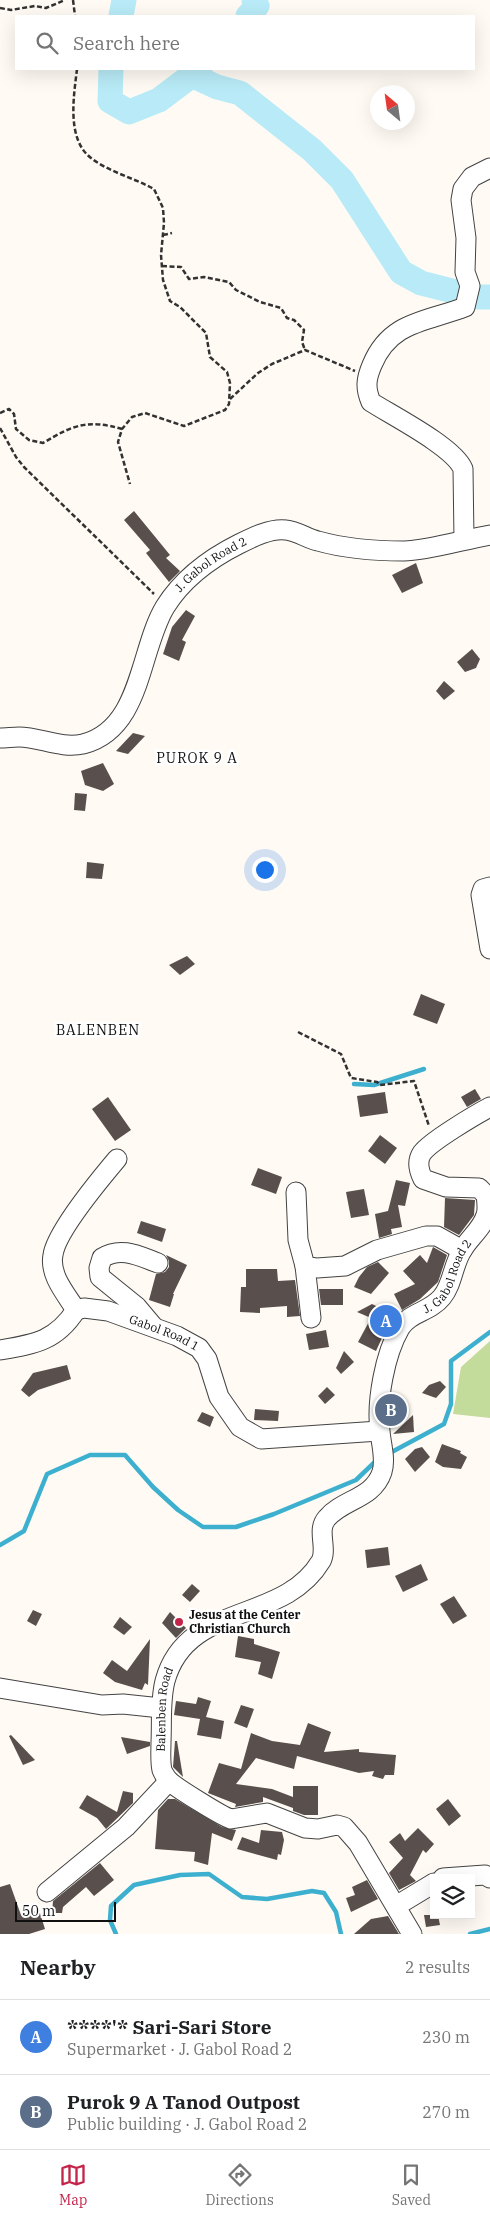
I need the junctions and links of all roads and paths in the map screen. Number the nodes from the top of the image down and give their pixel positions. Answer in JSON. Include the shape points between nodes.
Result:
{"nodes":[{"id":1,"x":65,"y":0,"type":"edge"},
{"id":2,"x":73,"y":0,"type":"edge"},
{"id":3,"x":0,"y":8,"type":"edge"},
{"id":4,"x":74,"y":15,"type":"edge"},
{"id":5,"x":77,"y":70,"type":"edge"},
{"id":6,"x":490,"y":168,"type":"edge"},
{"id":7,"x":172,"y":233,"type":"dead end"},
{"id":8,"x":163,"y":235,"type":"junction"},
{"id":9,"x":162,"y":266,"type":"junction"},
{"id":10,"x":305,"y":350,"type":"junction"},
{"id":11,"x":367,"y":377,"type":"junction"},
{"id":12,"x":230,"y":399,"type":"junction"},
{"id":13,"x":0,"y":413,"type":"edge"},
{"id":14,"x":0,"y":428,"type":"edge"},
{"id":15,"x":122,"y":429,"type":"junction"},
{"id":16,"x":130,"y":484,"type":"dead end"},
{"id":17,"x":490,"y":535,"type":"edge"},
{"id":18,"x":464,"y":539,"type":"junction"},
{"id":19,"x":166,"y":606,"type":"junction"},
{"id":20,"x":0,"y":738,"type":"edge"},
{"id":21,"x":490,"y":886,"type":"edge"},
{"id":22,"x":490,"y":949,"type":"edge"},
{"id":23,"x":298,"y":1032,"type":"dead end"},
{"id":24,"x":490,"y":1107,"type":"edge"},
{"id":25,"x":438,"y":1141,"type":"junction"},
{"id":26,"x":117,"y":1159,"type":"dead end"},
{"id":27,"x":296,"y":1192,"type":"dead end"},
{"id":28,"x":462,"y":1250,"type":"junction"},
{"id":29,"x":158,"y":1263,"type":"dead end"},
{"id":30,"x":305,"y":1266,"type":"junction"},
{"id":31,"x":76,"y":1310,"type":"junction"},
{"id":32,"x":310,"y":1318,"type":"dead end"},
{"id":33,"x":154,"y":1327,"type":"junction"},
{"id":34,"x":0,"y":1350,"type":"edge"},
{"id":35,"x":381,"y":1438,"type":"junction"},
{"id":36,"x":0,"y":1688,"type":"edge"},
{"id":37,"x":161,"y":1708,"type":"junction"},
{"id":38,"x":169,"y":1780,"type":"junction"},
{"id":39,"x":475,"y":1876,"type":"edge"},
{"id":40,"x":490,"y":1878,"type":"edge"},
{"id":41,"x":430,"y":1886,"type":"edge"},
{"id":42,"x":48,"y":1892,"type":"dead end"},
{"id":43,"x":396,"y":1906,"type":"junction"},
{"id":44,"x":411,"y":1931,"type":"edge"}],
"edges":[{"from":1,"to":3,"type":"path","via":[[46,8]]},
{"from":2,"to":4,"type":"path"},
{"from":5,"to":8,"type":"path","via":[[75,128],[81,145],[90,157],[154,189],[163,208]]},
{"from":6,"to":11,"type":"street","via":[[472,177],[463,189],[461,200],[466,238],[465,272],[470,286],[465,307],[394,332],[374,360]]},
{"from":7,"to":8,"type":"path"},
{"from":8,"to":9,"type":"path"},
{"from":9,"to":10,"type":"path","via":[[181,267],[189,279],[204,277],[229,282],[236,290],[260,302],[281,308],[287,318],[304,330],[302,342]]},
{"from":9,"to":12,"type":"path","via":[[170,301],[206,334],[210,357],[227,372]]},
{"from":10,"to":11,"type":"path"},
{"from":10,"to":12,"type":"path","via":[[258,373]]},
{"from":11,"to":18,"type":"street","via":[[366,390],[371,402],[444,448],[460,463],[463,469]]},
{"from":12,"to":15,"type":"path","via":[[225,410],[184,426],[145,413],[132,416]]},
{"from":13,"to":15,"type":"path","via":[[8,409],[14,414],[16,429],[29,440],[43,443],[70,427],[91,423]]},
{"from":14,"to":19,"type":"path","via":[[24,467]]},
{"from":15,"to":16,"type":"path","via":[[118,442]]},
{"from":17,"to":18,"type":"street","name":"J. Gabol Road 2"},
{"from":18,"to":19,"type":"street","name":"J. Gabol Road 2","via":[[407,551],[378,550],[347,548],[287,530],[272,531],[239,544],[202,565]]},
{"from":19,"to":20,"type":"street","name":"J. Gabol Road 2","via":[[134,691],[110,729],[96,739],[80,744]]},
{"from":21,"to":22,"type":"street","via":[[483,889],[481,895]]},
{"from":23,"to":25,"type":"path","via":[[342,1054],[351,1078],[380,1085],[414,1081],[424,1114]]},
{"from":24,"to":25,"type":"street","name":"J. Gabol Road 2"},
{"from":25,"to":28,"type":"street","name":"J. Gabol Road 2","via":[[422,1153],[419,1160],[418,1171],[423,1179],[446,1187],[479,1188],[486,1195],[487,1207],[482,1223]]},
{"from":26,"to":31,"type":"street","via":[[95,1184],[52,1255],[57,1280]]},
{"from":27,"to":30,"type":"street","via":[[298,1240]]},
{"from":28,"to":30,"type":"street","via":[[437,1236],[426,1236],[377,1250],[345,1266]]},
{"from":28,"to":35,"type":"street","name":"J. Gabol Road 2","via":[[442,1297],[408,1318],[397,1335],[382,1381]]},
{"from":29,"to":33,"type":"street","via":[[129,1252],[115,1252],[102,1258],[98,1268],[106,1284],[137,1307]]},
{"from":30,"to":32,"type":"street"},
{"from":31,"to":33,"type":"street","name":"Gabol Road 1","via":[[108,1311]]},
{"from":31,"to":34,"type":"street","via":[[66,1326],[53,1337]]},
{"from":33,"to":35,"type":"street","name":"Gabol Road 1","via":[[199,1348],[207,1359],[219,1398],[240,1427],[262,1439]]},
{"from":35,"to":37,"type":"street","name":"Balenben Road","via":[[382,1470],[370,1490],[344,1504],[326,1519],[322,1528],[322,1559],[307,1578],[282,1597],[214,1623],[195,1634],[179,1652],[166,1679]]},
{"from":36,"to":37,"type":"street","via":[[102,1705]]},
{"from":37,"to":38,"type":"street","name":"Balenben Road","via":[[162,1770]]},
{"from":38,"to":42,"type":"street","via":[[126,1827]]},
{"from":38,"to":43,"type":"street","via":[[231,1819],[267,1813],[305,1828],[344,1827],[358,1843]]},
{"from":39,"to":40,"type":"street"},
{"from":41,"to":43,"type":"street"},
{"from":43,"to":44,"type":"street"}]}
